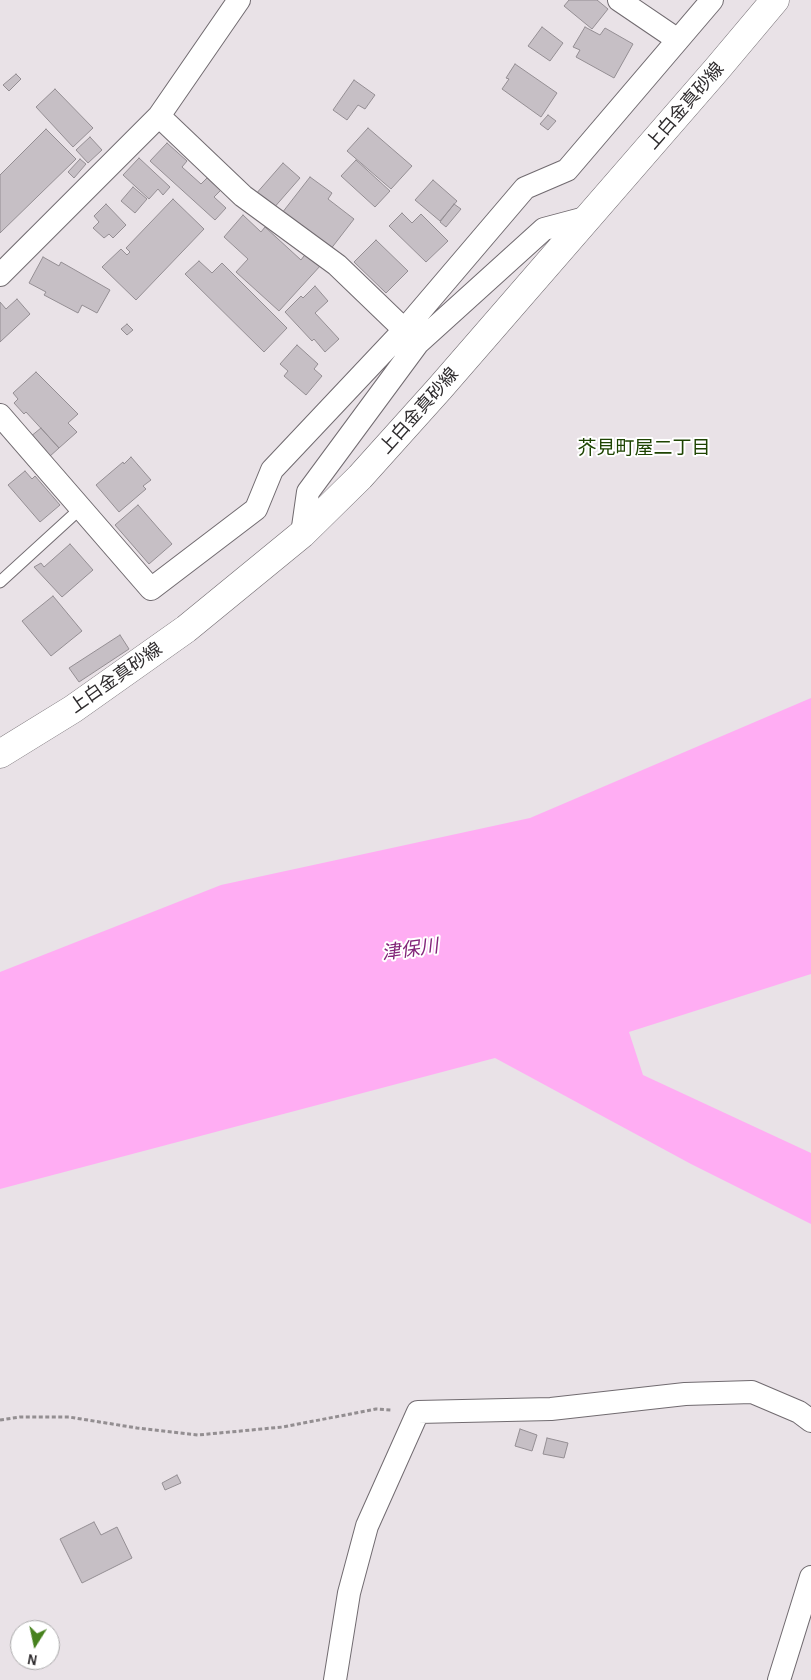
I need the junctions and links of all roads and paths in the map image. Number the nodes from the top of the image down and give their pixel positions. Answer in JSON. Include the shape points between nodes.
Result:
{"nodes":[{"id":1,"x":239,"y":0,"type":"edge"},
{"id":2,"x":618,"y":0,"type":"edge"},
{"id":3,"x":712,"y":0,"type":"edge"},
{"id":4,"x":775,"y":0,"type":"edge"},
{"id":5,"x":678,"y":40,"type":"junction"},
{"id":6,"x":158,"y":116,"type":"junction"},
{"id":7,"x":589,"y":217,"type":"junction"},
{"id":8,"x":0,"y":275,"type":"edge"},
{"id":9,"x":411,"y":336,"type":"junction"},
{"id":10,"x":0,"y":415,"type":"edge"},
{"id":11,"x":81,"y":508,"type":"junction"},
{"id":12,"x":302,"y":534,"type":"junction"},
{"id":13,"x":0,"y":582,"type":"edge"},
{"id":14,"x":0,"y":754,"type":"edge"},
{"id":15,"x":418,"y":1412,"type":"junction"},
{"id":16,"x":0,"y":1420,"type":"edge"},
{"id":17,"x":811,"y":1421,"type":"edge"},
{"id":18,"x":811,"y":1577,"type":"edge"},
{"id":19,"x":335,"y":1680,"type":"edge"},
{"id":20,"x":779,"y":1680,"type":"edge"}],
"edges":[{"from":1,"to":6,"type":"street"},
{"from":2,"to":5,"type":"street"},
{"from":3,"to":5,"type":"street"},
{"from":4,"to":7,"type":"main road","name":"上白金真砂線"},
{"from":5,"to":9,"type":"street","via":[[566,170],[525,188]]},
{"from":6,"to":8,"type":"street"},
{"from":6,"to":9,"type":"street","via":[[243,196],[337,265]]},
{"from":7,"to":9,"type":"street","via":[[544,229]]},
{"from":7,"to":12,"type":"main road","name":"上白金真砂線","via":[[360,477]]},
{"from":9,"to":11,"type":"street","via":[[272,470],[256,510],[151,589]]},
{"from":9,"to":12,"type":"street","via":[[308,492]]},
{"from":10,"to":11,"type":"street"},
{"from":11,"to":13,"type":"lane"},
{"from":12,"to":14,"type":"main road","name":"上白金真砂線","via":[[178,634],[73,709]]},
{"from":15,"to":16,"type":"path","via":[[376,1409],[283,1427],[198,1435],[69,1417]]},
{"from":15,"to":17,"type":"street","via":[[551,1409],[685,1394],[752,1392],[799,1412]]},
{"from":15,"to":19,"type":"street","via":[[367,1526],[349,1593]]},
{"from":18,"to":20,"type":"street"}]}
